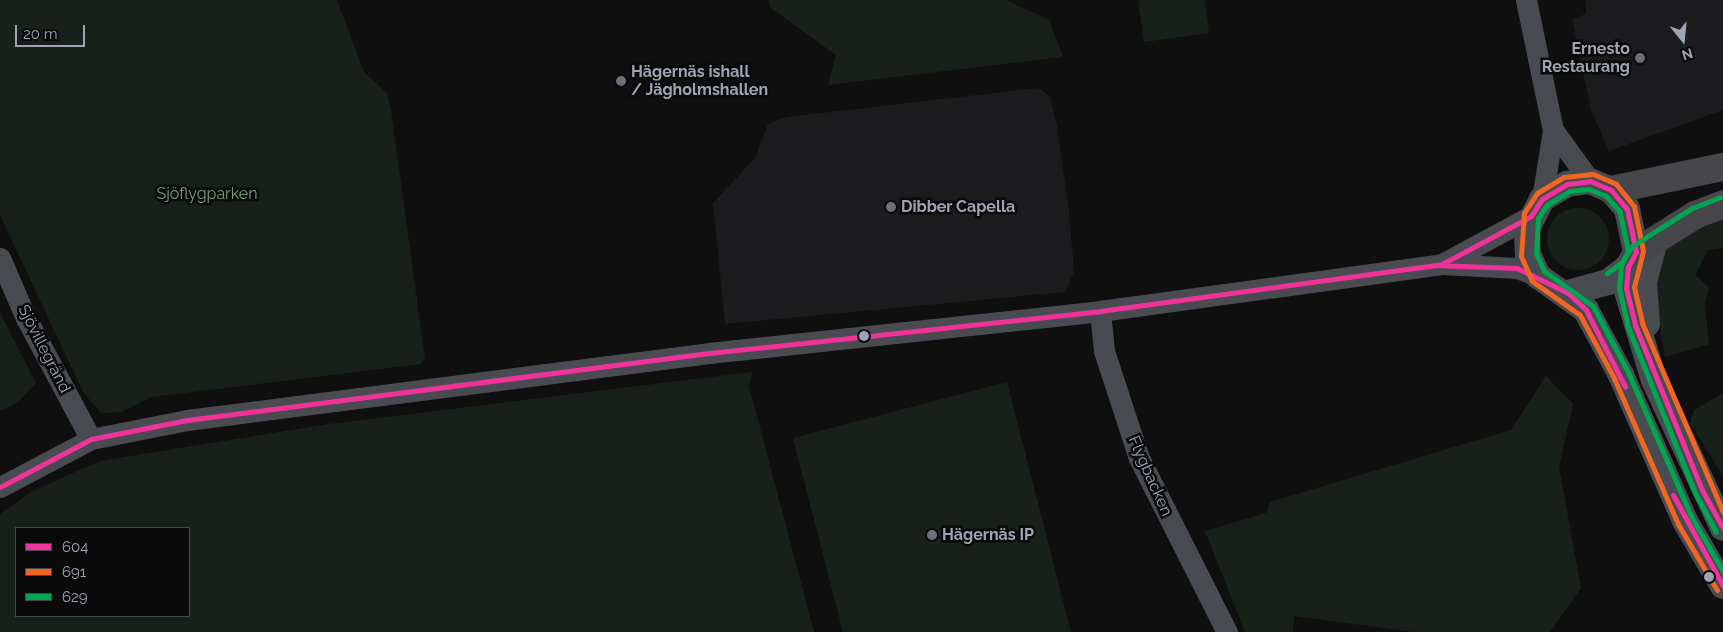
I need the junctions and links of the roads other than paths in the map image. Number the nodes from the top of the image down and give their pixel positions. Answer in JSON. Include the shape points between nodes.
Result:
{"nodes":[{"id":1,"x":1526,"y":0,"type":"edge"},
{"id":2,"x":1554,"y":130,"type":"junction"},
{"id":3,"x":1723,"y":167,"type":"edge"},
{"id":4,"x":1600,"y":185,"type":"junction"},
{"id":5,"x":1723,"y":204,"type":"edge"},
{"id":6,"x":1536,"y":207,"type":"junction"},
{"id":7,"x":1640,"y":253,"type":"junction"},
{"id":8,"x":0,"y":258,"type":"edge"},
{"id":9,"x":1442,"y":264,"type":"junction"},
{"id":10,"x":1538,"y":276,"type":"junction"},
{"id":11,"x":1568,"y":293,"type":"junction"},
{"id":12,"x":1100,"y":311,"type":"junction"},
{"id":13,"x":1650,"y":365,"type":"junction"},
{"id":14,"x":91,"y":439,"type":"junction"},
{"id":15,"x":0,"y":487,"type":"edge"},
{"id":16,"x":1723,"y":528,"type":"edge"},
{"id":17,"x":1723,"y":586,"type":"edge"},
{"id":18,"x":1226,"y":632,"type":"edge"}],
"edges":[{"from":1,"to":2,"type":"street"},
{"from":2,"to":4,"type":"street"},
{"from":2,"to":6,"type":"street"},
{"from":3,"to":4,"type":"highway"},
{"from":4,"to":6,"type":"street","via":[[1567,184]]},
{"from":4,"to":7,"type":"street","via":[[1627,210]]},
{"from":5,"to":7,"type":"highway"},
{"from":6,"to":9,"type":"street"},
{"from":6,"to":10,"type":"street","via":[[1528,254]]},
{"from":7,"to":11,"type":"street","via":[[1608,282]]},
{"from":7,"to":13,"type":"street"},
{"from":7,"to":13,"type":"street","via":[[1626,288]]},
{"from":8,"to":14,"type":"street","name":"Sjövillegränd","via":[[26,318]]},
{"from":9,"to":10,"type":"street","via":[[1517,268]]},
{"from":9,"to":12,"type":"street"},
{"from":10,"to":11,"type":"street"},
{"from":11,"to":17,"type":"street","via":[[1586,310],[1602,340],[1684,521]]},
{"from":12,"to":14,"type":"street","via":[[709,353],[187,420]]},
{"from":12,"to":18,"type":"street","name":"Flygbacken","via":[[1104,350],[1139,458]]},
{"from":13,"to":16,"type":"street","via":[[1702,490]]},
{"from":14,"to":15,"type":"street"}]}
